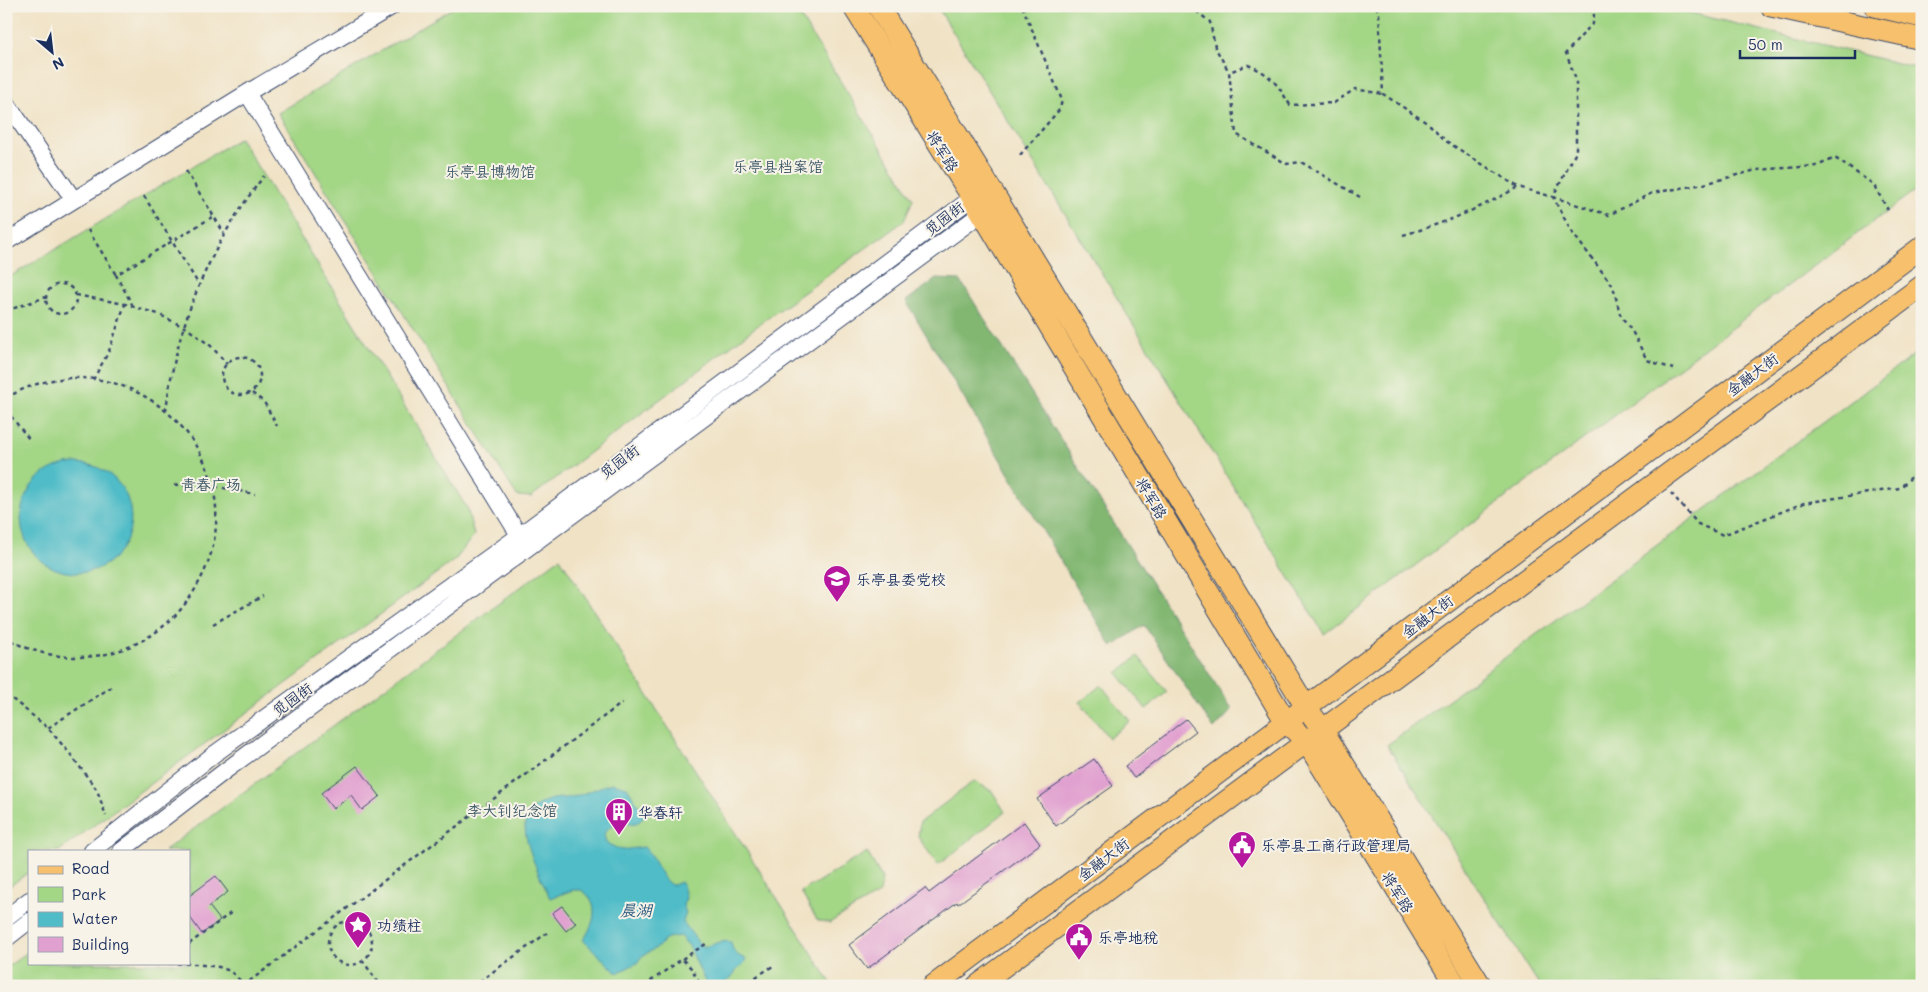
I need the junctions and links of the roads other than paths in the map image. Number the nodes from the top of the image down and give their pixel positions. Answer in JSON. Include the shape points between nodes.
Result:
{"nodes":[{"id":1,"x":393,"y":6,"type":"edge"},
{"id":2,"x":853,"y":6,"type":"edge"},
{"id":3,"x":878,"y":6,"type":"edge"},
{"id":4,"x":1771,"y":6,"type":"edge"},
{"id":5,"x":1875,"y":6,"type":"edge"},
{"id":6,"x":1922,"y":17,"type":"edge"},
{"id":7,"x":1922,"y":39,"type":"edge"},
{"id":8,"x":247,"y":93,"type":"junction"},
{"id":9,"x":6,"y":102,"type":"edge"},
{"id":10,"x":996,"y":196,"type":"junction"},
{"id":11,"x":74,"y":200,"type":"junction"},
{"id":12,"x":977,"y":205,"type":"junction"},
{"id":13,"x":6,"y":242,"type":"edge"},
{"id":14,"x":1922,"y":247,"type":"edge"},
{"id":15,"x":1922,"y":286,"type":"edge"},
{"id":16,"x":524,"y":541,"type":"junction"},
{"id":17,"x":1306,"y":707,"type":"junction"},
{"id":18,"x":1286,"y":722,"type":"junction"},
{"id":19,"x":1314,"y":735,"type":"junction"},
{"id":20,"x":93,"y":850,"type":"edge"},
{"id":21,"x":122,"y":850,"type":"edge"},
{"id":22,"x":28,"y":901,"type":"edge"},
{"id":23,"x":6,"y":918,"type":"edge"},
{"id":24,"x":28,"y":922,"type":"edge"},
{"id":25,"x":6,"y":939,"type":"edge"},
{"id":26,"x":933,"y":986,"type":"edge"},
{"id":27,"x":977,"y":986,"type":"edge"},
{"id":28,"x":1456,"y":986,"type":"edge"},
{"id":29,"x":1481,"y":986,"type":"edge"}],
"edges":[{"from":1,"to":8,"type":"street"},
{"from":2,"to":12,"type":"main road","name":"将军路"},
{"from":3,"to":10,"type":"main road","name":"将军路"},
{"from":4,"to":7,"type":"main road"},
{"from":5,"to":6,"type":"main road"},
{"from":8,"to":11,"type":"street"},
{"from":8,"to":16,"type":"street"},
{"from":9,"to":11,"type":"street"},
{"from":10,"to":12,"type":"street","name":"觅园街"},
{"from":10,"to":17,"type":"main road","name":"将军路"},
{"from":11,"to":13,"type":"street"},
{"from":12,"to":16,"type":"street","name":"觅园街"},
{"from":12,"to":18,"type":"main road","name":"将军路"},
{"from":14,"to":17,"type":"main road","name":"金融大街"},
{"from":15,"to":19,"type":"main road","name":"金融大街"},
{"from":16,"to":20,"type":"street","name":"觅园街","via":[[213,755]]},
{"from":16,"to":21,"type":"street","name":"觅园街"},
{"from":17,"to":18,"type":"main road","name":"金融大街"},
{"from":17,"to":19,"type":"main road","name":"将军路"},
{"from":18,"to":19,"type":"main road","name":"将军路"},
{"from":18,"to":26,"type":"main road","name":"金融大街"},
{"from":19,"to":27,"type":"main road","name":"金融大街"},
{"from":19,"to":28,"type":"main road","name":"将军路"},
{"from":19,"to":29,"type":"main road","name":"将军路"},
{"from":22,"to":23,"type":"street"},
{"from":24,"to":25,"type":"street"}]}
